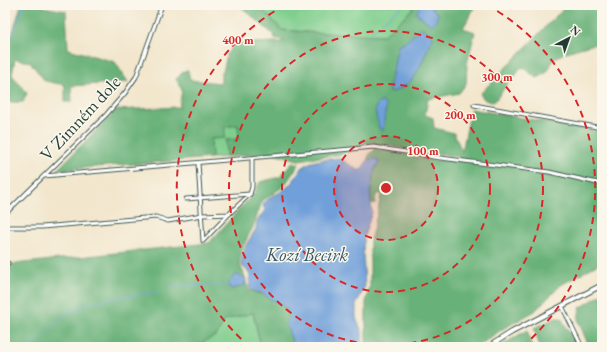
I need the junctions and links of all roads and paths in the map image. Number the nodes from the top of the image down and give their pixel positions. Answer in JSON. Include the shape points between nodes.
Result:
{"nodes":[{"id":1,"x":162,"y":5,"type":"edge"},
{"id":2,"x":474,"y":104,"type":"dead end"},
{"id":3,"x":602,"y":128,"type":"edge"},
{"id":4,"x":252,"y":159,"type":"junction"},
{"id":5,"x":198,"y":163,"type":"junction"},
{"id":6,"x":44,"y":176,"type":"junction"},
{"id":7,"x":602,"y":184,"type":"edge"},
{"id":8,"x":250,"y":194,"type":"junction"},
{"id":9,"x":201,"y":198,"type":"junction"},
{"id":10,"x":186,"y":199,"type":"dead end"},
{"id":11,"x":5,"y":214,"type":"edge"},
{"id":12,"x":229,"y":214,"type":"junction"},
{"id":13,"x":202,"y":215,"type":"junction"},
{"id":14,"x":5,"y":227,"type":"edge"},
{"id":15,"x":602,"y":285,"type":"edge"},
{"id":16,"x":562,"y":306,"type":"junction"},
{"id":17,"x":488,"y":347,"type":"edge"},
{"id":18,"x":582,"y":347,"type":"edge"}],
"edges":[{"from":1,"to":6,"type":"street","name":"V Zimném dole","via":[[136,77],[125,93]]},
{"from":2,"to":3,"type":"street"},
{"from":4,"to":5,"type":"street"},
{"from":4,"to":7,"type":"street","via":[[374,147],[549,172]]},
{"from":4,"to":8,"type":"street"},
{"from":5,"to":6,"type":"street"},
{"from":5,"to":9,"type":"street"},
{"from":6,"to":11,"type":"street","name":"V Zimném dole"},
{"from":8,"to":9,"type":"street"},
{"from":8,"to":12,"type":"street"},
{"from":9,"to":10,"type":"street"},
{"from":9,"to":13,"type":"street"},
{"from":12,"to":13,"type":"street"},
{"from":12,"to":13,"type":"street","via":[[204,241]]},
{"from":13,"to":14,"type":"street","via":[[168,221],[156,217],[42,227]]},
{"from":15,"to":16,"type":"street"},
{"from":16,"to":17,"type":"street"},
{"from":16,"to":18,"type":"street"}]}
